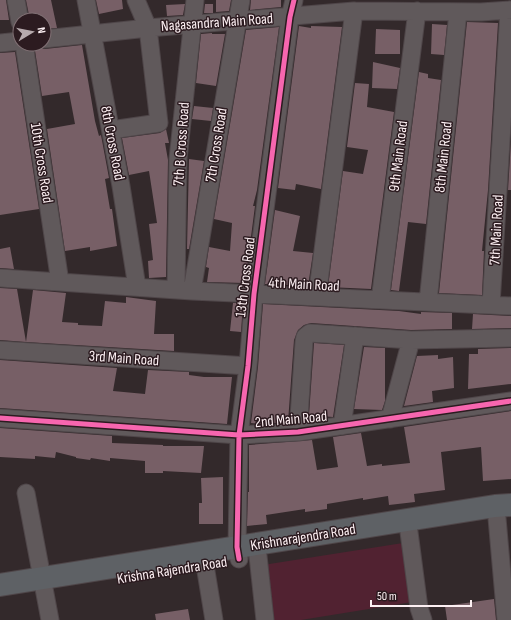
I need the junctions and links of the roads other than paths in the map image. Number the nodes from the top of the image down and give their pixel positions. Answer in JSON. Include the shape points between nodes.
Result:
{"nodes":[{"id":1,"x":16,"y":0,"type":"edge"},
{"id":2,"x":86,"y":0,"type":"edge"},
{"id":3,"x":195,"y":0,"type":"edge"},
{"id":4,"x":241,"y":0,"type":"edge"},
{"id":5,"x":294,"y":0,"type":"edge"},
{"id":6,"x":139,"y":3,"type":"edge"},
{"id":7,"x":454,"y":6,"type":"edge"},
{"id":8,"x":481,"y":6,"type":"edge"},
{"id":9,"x":510,"y":10,"type":"edge"},
{"id":10,"x":354,"y":11,"type":"junction"},
{"id":11,"x":417,"y":11,"type":"junction"},
{"id":12,"x":18,"y":12,"type":"edge"},
{"id":13,"x":290,"y":17,"type":"junction"},
{"id":14,"x":236,"y":22,"type":"junction"},
{"id":15,"x":192,"y":24,"type":"junction"},
{"id":16,"x":148,"y":28,"type":"junction"},
{"id":17,"x":92,"y":34,"type":"junction"},
{"id":18,"x":52,"y":38,"type":"edge"},
{"id":19,"x":12,"y":42,"type":"edge"},
{"id":20,"x":0,"y":43,"type":"edge"},
{"id":21,"x":25,"y":52,"type":"edge"},
{"id":22,"x":182,"y":119,"type":"junction"},
{"id":23,"x":160,"y":123,"type":"junction"},
{"id":24,"x":111,"y":130,"type":"junction"},
{"id":25,"x":0,"y":278,"type":"edge"},
{"id":26,"x":60,"y":282,"type":"junction"},
{"id":27,"x":136,"y":287,"type":"junction"},
{"id":28,"x":184,"y":290,"type":"junction"},
{"id":29,"x":254,"y":294,"type":"junction"},
{"id":30,"x":317,"y":297,"type":"junction"},
{"id":31,"x":380,"y":300,"type":"junction"},
{"id":32,"x":428,"y":302,"type":"junction"},
{"id":33,"x":491,"y":305,"type":"junction"},
{"id":34,"x":511,"y":306,"type":"edge"},
{"id":35,"x":355,"y":336,"type":"junction"},
{"id":36,"x":511,"y":338,"type":"edge"},
{"id":37,"x":411,"y":340,"type":"junction"},
{"id":38,"x":0,"y":350,"type":"edge"},
{"id":39,"x":248,"y":366,"type":"junction"},
{"id":40,"x":511,"y":401,"type":"edge"},
{"id":41,"x":0,"y":418,"type":"edge"},
{"id":42,"x":390,"y":419,"type":"junction"},
{"id":43,"x":342,"y":426,"type":"junction"},
{"id":44,"x":298,"y":432,"type":"junction"},
{"id":45,"x":239,"y":435,"type":"junction"},
{"id":46,"x":26,"y":493,"type":"dead end"},
{"id":47,"x":506,"y":513,"type":"edge"},
{"id":48,"x":409,"y":532,"type":"junction"},
{"id":49,"x":244,"y":554,"type":"junction"},
{"id":50,"x":204,"y":559,"type":"junction"},
{"id":51,"x":43,"y":584,"type":"junction"},
{"id":52,"x":0,"y":585,"type":"edge"},
{"id":53,"x":0,"y":597,"type":"edge"},
{"id":54,"x":50,"y":620,"type":"edge"},
{"id":55,"x":214,"y":620,"type":"edge"},
{"id":56,"x":265,"y":620,"type":"edge"},
{"id":57,"x":423,"y":620,"type":"edge"},
{"id":58,"x":506,"y":620,"type":"edge"}],
"edges":[{"from":1,"to":12,"type":"street"},
{"from":2,"to":17,"type":"street","name":"8th Cross Road"},
{"from":3,"to":15,"type":"street","name":"7th B Cross Road"},
{"from":4,"to":14,"type":"street","name":"7th Cross Road"},
{"from":5,"to":13,"type":"street","name":"13th Cross Road"},
{"from":6,"to":16,"type":"street"},
{"from":7,"to":8,"type":"street","name":"Nagasandra Main Road"},
{"from":7,"to":11,"type":"street","name":"Nagasandra Main Road"},
{"from":7,"to":32,"type":"street","name":"8th Main Road"},
{"from":8,"to":9,"type":"street"},
{"from":9,"to":33,"type":"street","name":"7th Main Road"},
{"from":10,"to":11,"type":"street","name":"Nagasandra Main Road"},
{"from":10,"to":13,"type":"street","name":"Nagasandra Main Road"},
{"from":10,"to":30,"type":"street"},
{"from":11,"to":31,"type":"street","name":"9th Main Road"},
{"from":13,"to":14,"type":"street","name":"Nagasandra Main Road"},
{"from":13,"to":29,"type":"street","name":"13th Cross Road"},
{"from":14,"to":15,"type":"street","name":"Nagasandra Main Road"},
{"from":14,"to":28,"type":"street","name":"7th Cross Road"},
{"from":15,"to":16,"type":"street","name":"Nagasandra Main Road"},
{"from":15,"to":22,"type":"street","name":"7th B Cross Road"},
{"from":16,"to":17,"type":"street","name":"Nagasandra Main Road"},
{"from":16,"to":23,"type":"street"},
{"from":17,"to":18,"type":"street","name":"Nagasandra Main Road"},
{"from":17,"to":24,"type":"street","name":"8th Cross Road"},
{"from":19,"to":20,"type":"street"},
{"from":21,"to":26,"type":"street","name":"10th Cross Road"},
{"from":22,"to":23,"type":"street"},
{"from":22,"to":28,"type":"street","name":"7th B Cross Road","via":[[178,159]]},
{"from":23,"to":24,"type":"street"},
{"from":24,"to":27,"type":"street","name":"8th Cross Road"},
{"from":25,"to":26,"type":"street","name":"4th Main Road"},
{"from":26,"to":27,"type":"street","name":"4th Main Road"},
{"from":27,"to":28,"type":"street","name":"4th Main Road"},
{"from":28,"to":29,"type":"street","name":"4th Main Road"},
{"from":29,"to":30,"type":"street","name":"4th Main Road"},
{"from":29,"to":39,"type":"street","name":"13th Cross Road"},
{"from":30,"to":31,"type":"street","name":"4th Main Road"},
{"from":31,"to":32,"type":"street","name":"4th Main Road"},
{"from":32,"to":33,"type":"street","name":"4th Main Road"},
{"from":33,"to":34,"type":"street","name":"4th Main Road"},
{"from":35,"to":37,"type":"street"},
{"from":35,"to":43,"type":"street"},
{"from":35,"to":44,"type":"street","via":[[310,333],[305,337]]},
{"from":36,"to":37,"type":"street"},
{"from":37,"to":42,"type":"street"},
{"from":38,"to":39,"type":"street","name":"3rd Main Road"},
{"from":39,"to":45,"type":"street","name":"13th Cross Road"},
{"from":40,"to":42,"type":"street","name":"2nd Main Road"},
{"from":41,"to":45,"type":"street","name":"2nd Main Road"},
{"from":42,"to":43,"type":"street","name":"2nd Main Road"},
{"from":43,"to":44,"type":"street","name":"2nd Main Road"},
{"from":44,"to":45,"type":"street","name":"2nd Main Road"},
{"from":45,"to":49,"type":"street","name":"13th Cross Road"},
{"from":46,"to":51,"type":"street"},
{"from":47,"to":48,"type":"main road"},
{"from":47,"to":49,"type":"main road","name":"Krishnarajendra Road","via":[[495,506]]},
{"from":47,"to":58,"type":"street"},
{"from":48,"to":49,"type":"main road"},
{"from":48,"to":57,"type":"street","via":[[419,608]]},
{"from":49,"to":50,"type":"main road","name":"Krishnarajendra Road"},
{"from":49,"to":56,"type":"street","name":"13th Cross Road"},
{"from":50,"to":51,"type":"main road","name":"Krishnarajendra Road"},
{"from":50,"to":55,"type":"street"},
{"from":51,"to":52,"type":"main road","name":"Krishnarajendra Road"},
{"from":51,"to":53,"type":"main road"},
{"from":51,"to":54,"type":"street"}]}
